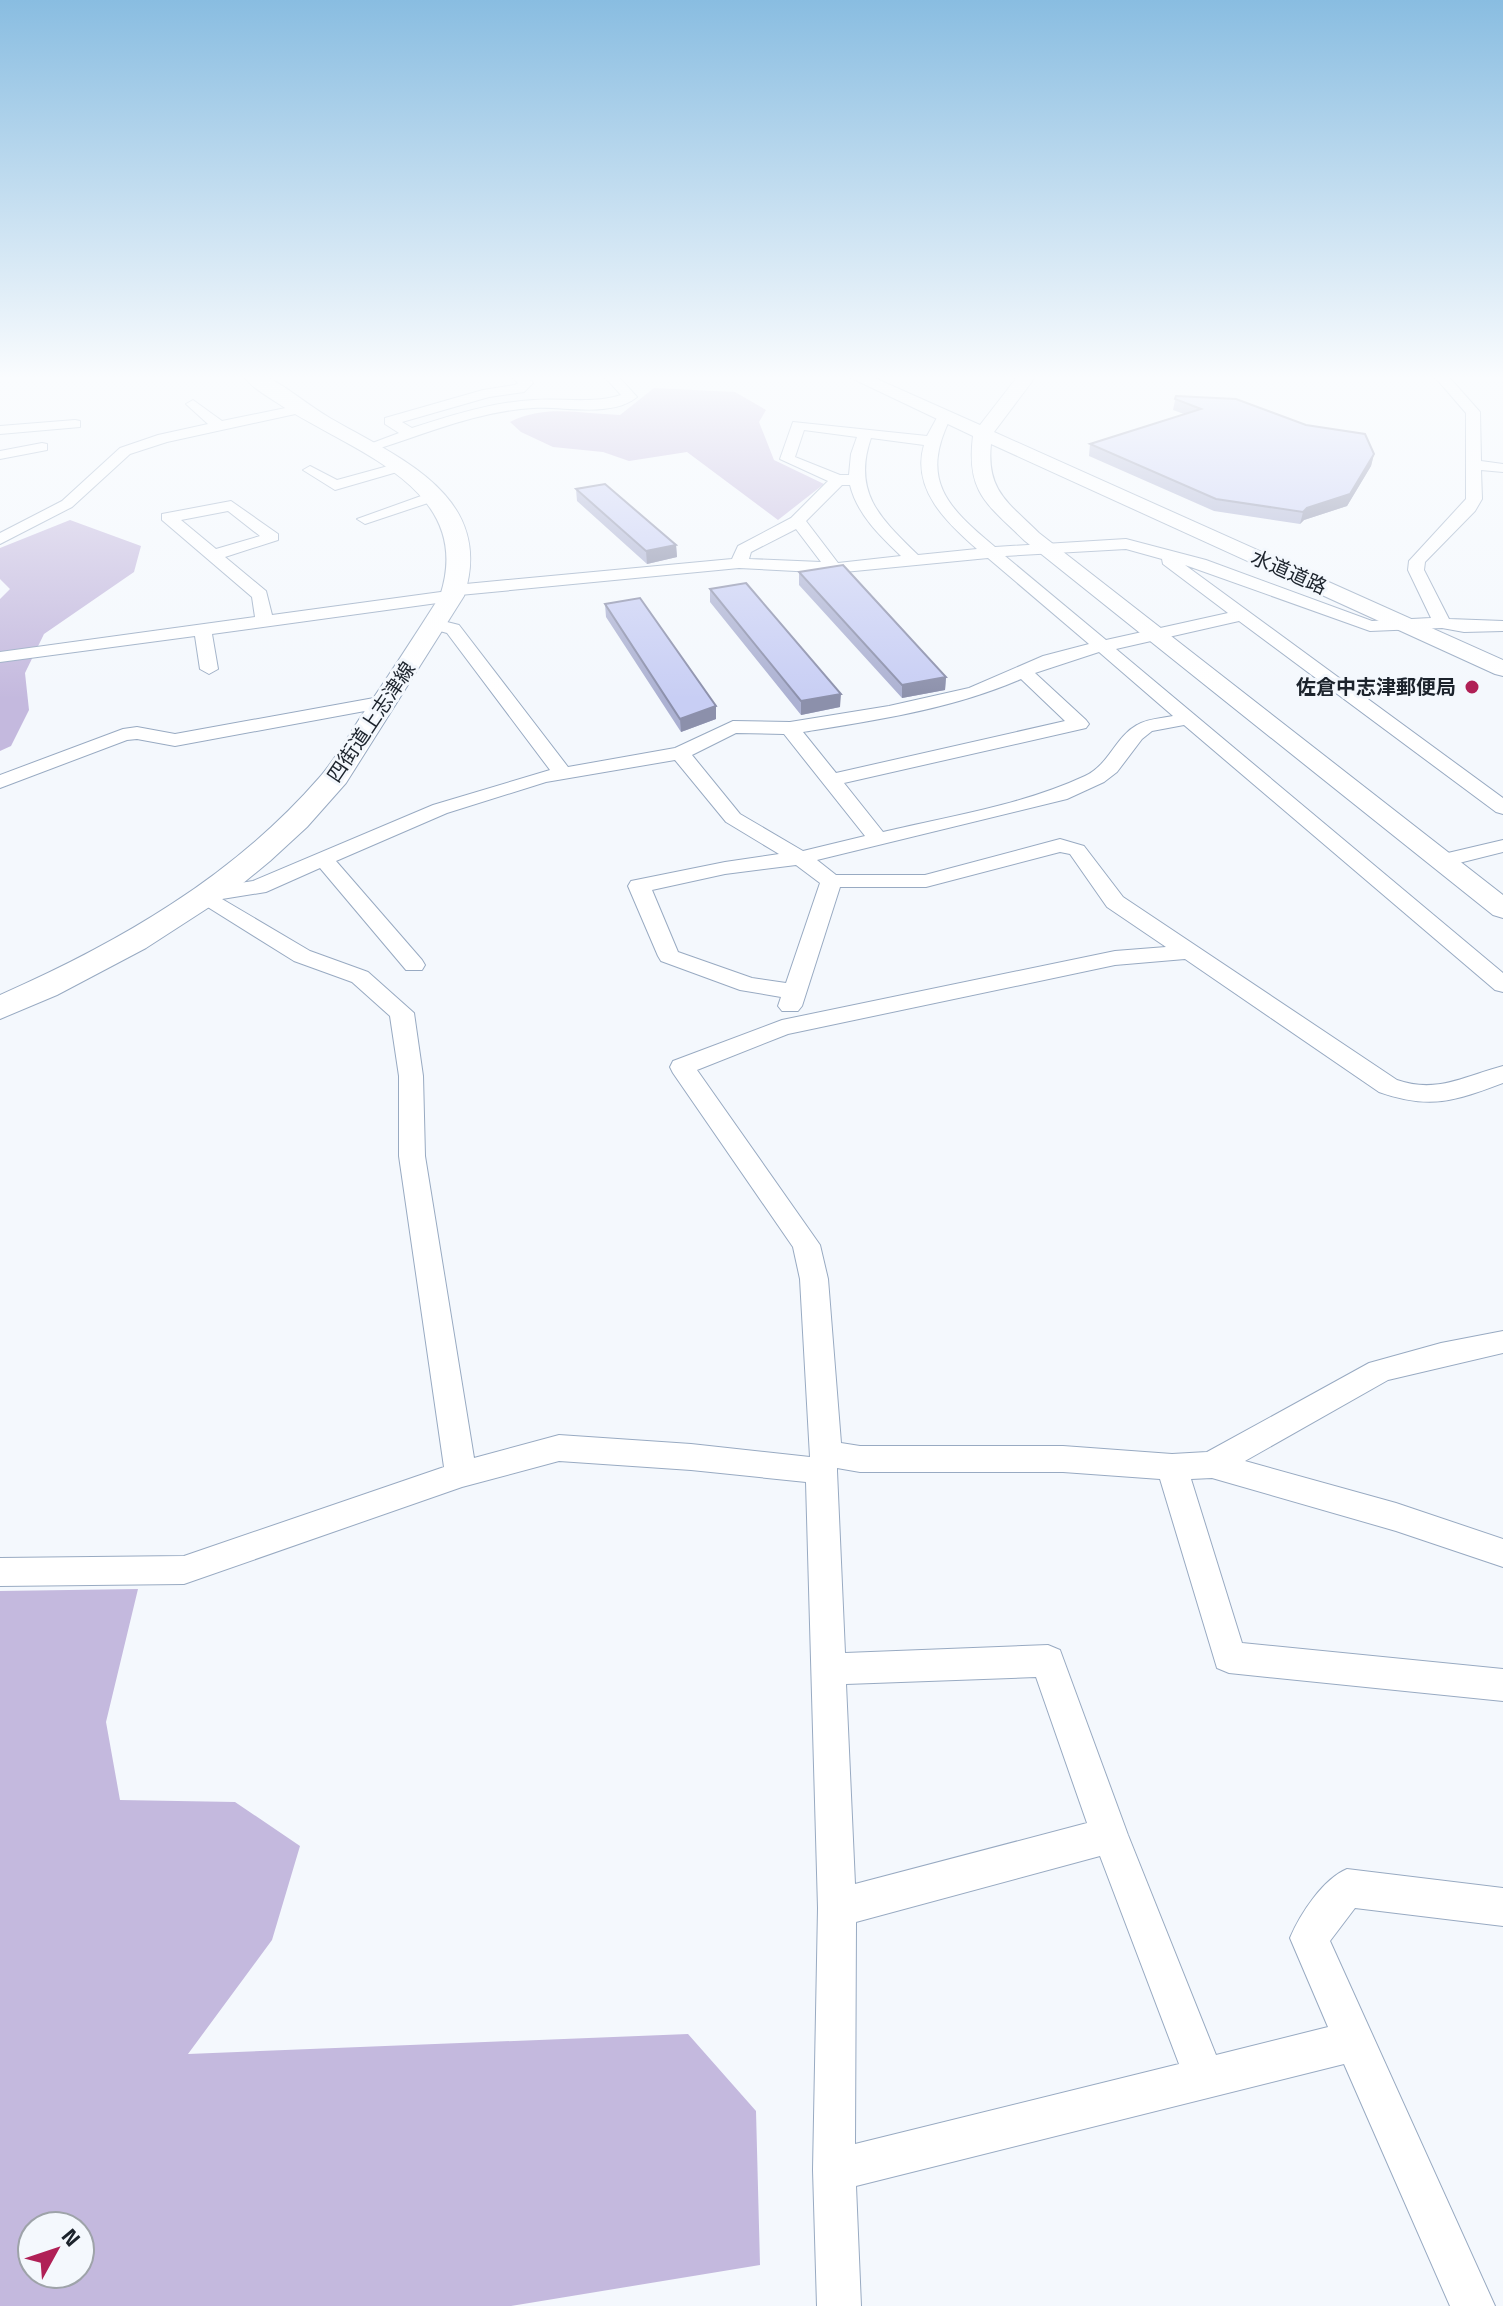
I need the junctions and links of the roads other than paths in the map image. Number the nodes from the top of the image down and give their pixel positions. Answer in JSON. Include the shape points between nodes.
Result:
{"nodes":[{"id":1,"x":89,"y":484,"type":"edge"},
{"id":2,"x":420,"y":484,"type":"edge"},
{"id":3,"x":835,"y":484,"type":"edge"},
{"id":4,"x":857,"y":484,"type":"edge"},
{"id":5,"x":932,"y":484,"type":"edge"},
{"id":6,"x":984,"y":484,"type":"edge"},
{"id":7,"x":1093,"y":484,"type":"edge"},
{"id":8,"x":1474,"y":484,"type":"edge"},
{"id":9,"x":435,"y":496,"type":"junction"},
{"id":10,"x":365,"y":519,"type":"dead end"},
{"id":11,"x":799,"y":522,"type":"junction"},
{"id":12,"x":0,"y":539,"type":"edge"},
{"id":13,"x":1046,"y":547,"type":"junction"},
{"id":14,"x":1154,"y":549,"type":"junction"},
{"id":15,"x":989,"y":553,"type":"junction"},
{"id":16,"x":215,"y":555,"type":"junction"},
{"id":17,"x":914,"y":560,"type":"junction"},
{"id":18,"x":739,"y":563,"type":"junction"},
{"id":19,"x":834,"y":568,"type":"junction"},
{"id":20,"x":454,"y":593,"type":"junction"},
{"id":21,"x":1241,"y":615,"type":"junction"},
{"id":22,"x":265,"y":622,"type":"junction"},
{"id":23,"x":1442,"y":623,"type":"junction"},
{"id":24,"x":435,"y":624,"type":"junction"},
{"id":25,"x":1409,"y":626,"type":"junction"},
{"id":26,"x":1503,"y":626,"type":"edge"},
{"id":27,"x":203,"y":630,"type":"junction"},
{"id":28,"x":1157,"y":633,"type":"junction"},
{"id":29,"x":1099,"y":647,"type":"junction"},
{"id":30,"x":0,"y":657,"type":"edge"},
{"id":31,"x":209,"y":669,"type":"dead end"},
{"id":32,"x":1503,"y":669,"type":"edge"},
{"id":33,"x":1023,"y":671,"type":"junction"},
{"id":34,"x":385,"y":702,"type":"junction"},
{"id":35,"x":1184,"y":719,"type":"junction"},
{"id":36,"x":790,"y":728,"type":"junction"},
{"id":37,"x":680,"y":753,"type":"junction"},
{"id":38,"x":563,"y":773,"type":"junction"},
{"id":39,"x":829,"y":781,"type":"junction"},
{"id":40,"x":0,"y":782,"type":"edge"},
{"id":41,"x":1503,"y":808,"type":"edge"},
{"id":42,"x":877,"y":838,"type":"junction"},
{"id":43,"x":1503,"y":846,"type":"edge"},
{"id":44,"x":800,"y":858,"type":"junction"},
{"id":45,"x":323,"y":859,"type":"junction"},
{"id":46,"x":1443,"y":861,"type":"junction"},
{"id":47,"x":831,"y":881,"type":"junction"},
{"id":48,"x":201,"y":896,"type":"junction"},
{"id":49,"x":1503,"y":909,"type":"edge"},
{"id":50,"x":1191,"y":952,"type":"junction"},
{"id":51,"x":414,"y":965,"type":"dead end"},
{"id":52,"x":1503,"y":985,"type":"edge"},
{"id":53,"x":794,"y":991,"type":"junction"},
{"id":54,"x":0,"y":1008,"type":"edge"},
{"id":55,"x":782,"y":1028,"type":"junction"},
{"id":56,"x":1503,"y":1074,"type":"edge"},
{"id":57,"x":1503,"y":1342,"type":"edge"},
{"id":58,"x":824,"y":1462,"type":"junction"},
{"id":59,"x":1212,"y":1465,"type":"junction"},
{"id":60,"x":1172,"y":1467,"type":"junction"},
{"id":61,"x":461,"y":1474,"type":"junction"},
{"id":62,"x":1503,"y":1553,"type":"edge"},
{"id":63,"x":0,"y":1572,"type":"edge"},
{"id":64,"x":826,"y":1669,"type":"junction"},
{"id":65,"x":1503,"y":1685,"type":"edge"},
{"id":66,"x":1110,"y":1835,"type":"junction"},
{"id":67,"x":1503,"y":1907,"type":"edge"},
{"id":68,"x":837,"y":1908,"type":"junction"},
{"id":69,"x":1354,"y":2041,"type":"junction"},
{"id":70,"x":1205,"y":2079,"type":"junction"},
{"id":71,"x":834,"y":2170,"type":"junction"},
{"id":72,"x":839,"y":2306,"type":"edge"},
{"id":73,"x":1473,"y":2306,"type":"edge"}],
"edges":[{"from":1,"to":12,"type":"street","via":[[67,504]]},
{"from":2,"to":9,"type":"main road","name":"四街道上志津線"},
{"from":3,"to":11,"type":"street"},
{"from":4,"to":17,"type":"street","via":[[878,525]]},
{"from":5,"to":15,"type":"street","via":[[937,500]]},
{"from":6,"to":13,"type":"street"},
{"from":7,"to":25,"type":"street","name":"水道道路"},
{"from":8,"to":23,"type":"street","via":[[1473,504],[1417,561],[1416,570]]},
{"from":9,"to":10,"type":"street"},
{"from":9,"to":20,"type":"main road","name":"四街道上志津線","via":[[457,536]]},
{"from":11,"to":18,"type":"street","via":[[744,549]]},
{"from":11,"to":19,"type":"street"},
{"from":13,"to":14,"type":"street","via":[[1100,543]]},
{"from":13,"to":15,"type":"street"},
{"from":13,"to":28,"type":"street"},
{"from":14,"to":21,"type":"street"},
{"from":14,"to":25,"type":"street","via":[[1370,626]]},
{"from":15,"to":17,"type":"street"},
{"from":15,"to":29,"type":"street"},
{"from":16,"to":16,"type":"street","via":[[168,517],[231,506],[272,537]]},
{"from":16,"to":22,"type":"street","via":[[260,595]]},
{"from":17,"to":19,"type":"street"},
{"from":18,"to":19,"type":"street"},
{"from":18,"to":20,"type":"street"},
{"from":20,"to":22,"type":"street"},
{"from":20,"to":24,"type":"main road","name":"四街道上志津線"},
{"from":21,"to":28,"type":"street"},
{"from":21,"to":41,"type":"street"},
{"from":22,"to":27,"type":"street"},
{"from":23,"to":25,"type":"street"},
{"from":23,"to":26,"type":"street"},
{"from":24,"to":34,"type":"main road","name":"四街道上志津線"},
{"from":24,"to":38,"type":"street","via":[[453,629]]},
{"from":25,"to":32,"type":"street","name":"水道道路"},
{"from":27,"to":30,"type":"street"},
{"from":27,"to":31,"type":"street"},
{"from":28,"to":29,"type":"street"},
{"from":28,"to":46,"type":"street"},
{"from":29,"to":33,"type":"street"},
{"from":29,"to":35,"type":"street"},
{"from":33,"to":36,"type":"street","via":[[975,692]]},
{"from":33,"to":39,"type":"street","via":[[1079,724]]},
{"from":34,"to":40,"type":"street","via":[[175,740],[123,735]]},
{"from":34,"to":48,"type":"main road","name":"四街道上志津線","via":[[331,783],[281,834]]},
{"from":35,"to":42,"type":"street","via":[[1146,727],[1110,768],[1070,792]]},
{"from":35,"to":52,"type":"street"},
{"from":36,"to":37,"type":"street","via":[[733,727]]},
{"from":36,"to":39,"type":"street"},
{"from":37,"to":38,"type":"street"},
{"from":37,"to":44,"type":"street","via":[[733,818]]},
{"from":38,"to":45,"type":"street","via":[[490,791]]},
{"from":39,"to":42,"type":"street"},
{"from":42,"to":44,"type":"street"},
{"from":43,"to":46,"type":"street"},
{"from":44,"to":47,"type":"street"},
{"from":44,"to":53,"type":"street","via":[[639,886],[669,956],[748,985]]},
{"from":45,"to":48,"type":"street","via":[[258,887]]},
{"from":45,"to":51,"type":"street"},
{"from":46,"to":49,"type":"street"},
{"from":47,"to":50,"type":"street","via":[[926,881],[1060,845],[1077,850],[1115,902]]},
{"from":47,"to":53,"type":"street"},
{"from":48,"to":54,"type":"main road","name":"四街道上志津線","via":[[96,961]]},
{"from":48,"to":61,"type":"street","via":[[302,956],[360,977],[402,1013],[411,1076],[412,1156]]},
{"from":50,"to":55,"type":"street","via":[[1115,958]]},
{"from":50,"to":56,"type":"street","via":[[1388,1086],[1415,1097],[1443,1095]]},
{"from":53,"to":55,"type":"street"},
{"from":55,"to":58,"type":"street","via":[[682,1067],[806,1245],[814,1279]]},
{"from":57,"to":59,"type":"street","via":[[1379,1371]]},
{"from":58,"to":60,"type":"street","via":[[1063,1459]]},
{"from":58,"to":61,"type":"street","via":[[559,1448]]},
{"from":58,"to":64,"type":"street"},
{"from":59,"to":60,"type":"street"},
{"from":59,"to":62,"type":"street"},
{"from":60,"to":65,"type":"street","via":[[1229,1657]]},
{"from":61,"to":63,"type":"street","via":[[184,1570]]},
{"from":64,"to":66,"type":"street","via":[[1048,1661]]},
{"from":64,"to":68,"type":"street"},
{"from":66,"to":68,"type":"street"},
{"from":66,"to":70,"type":"street"},
{"from":67,"to":69,"type":"street","via":[[1347,1888],[1309,1938]]},
{"from":68,"to":71,"type":"street"},
{"from":69,"to":70,"type":"street"},
{"from":69,"to":73,"type":"street"},
{"from":70,"to":71,"type":"street"},
{"from":71,"to":72,"type":"street"}]}
